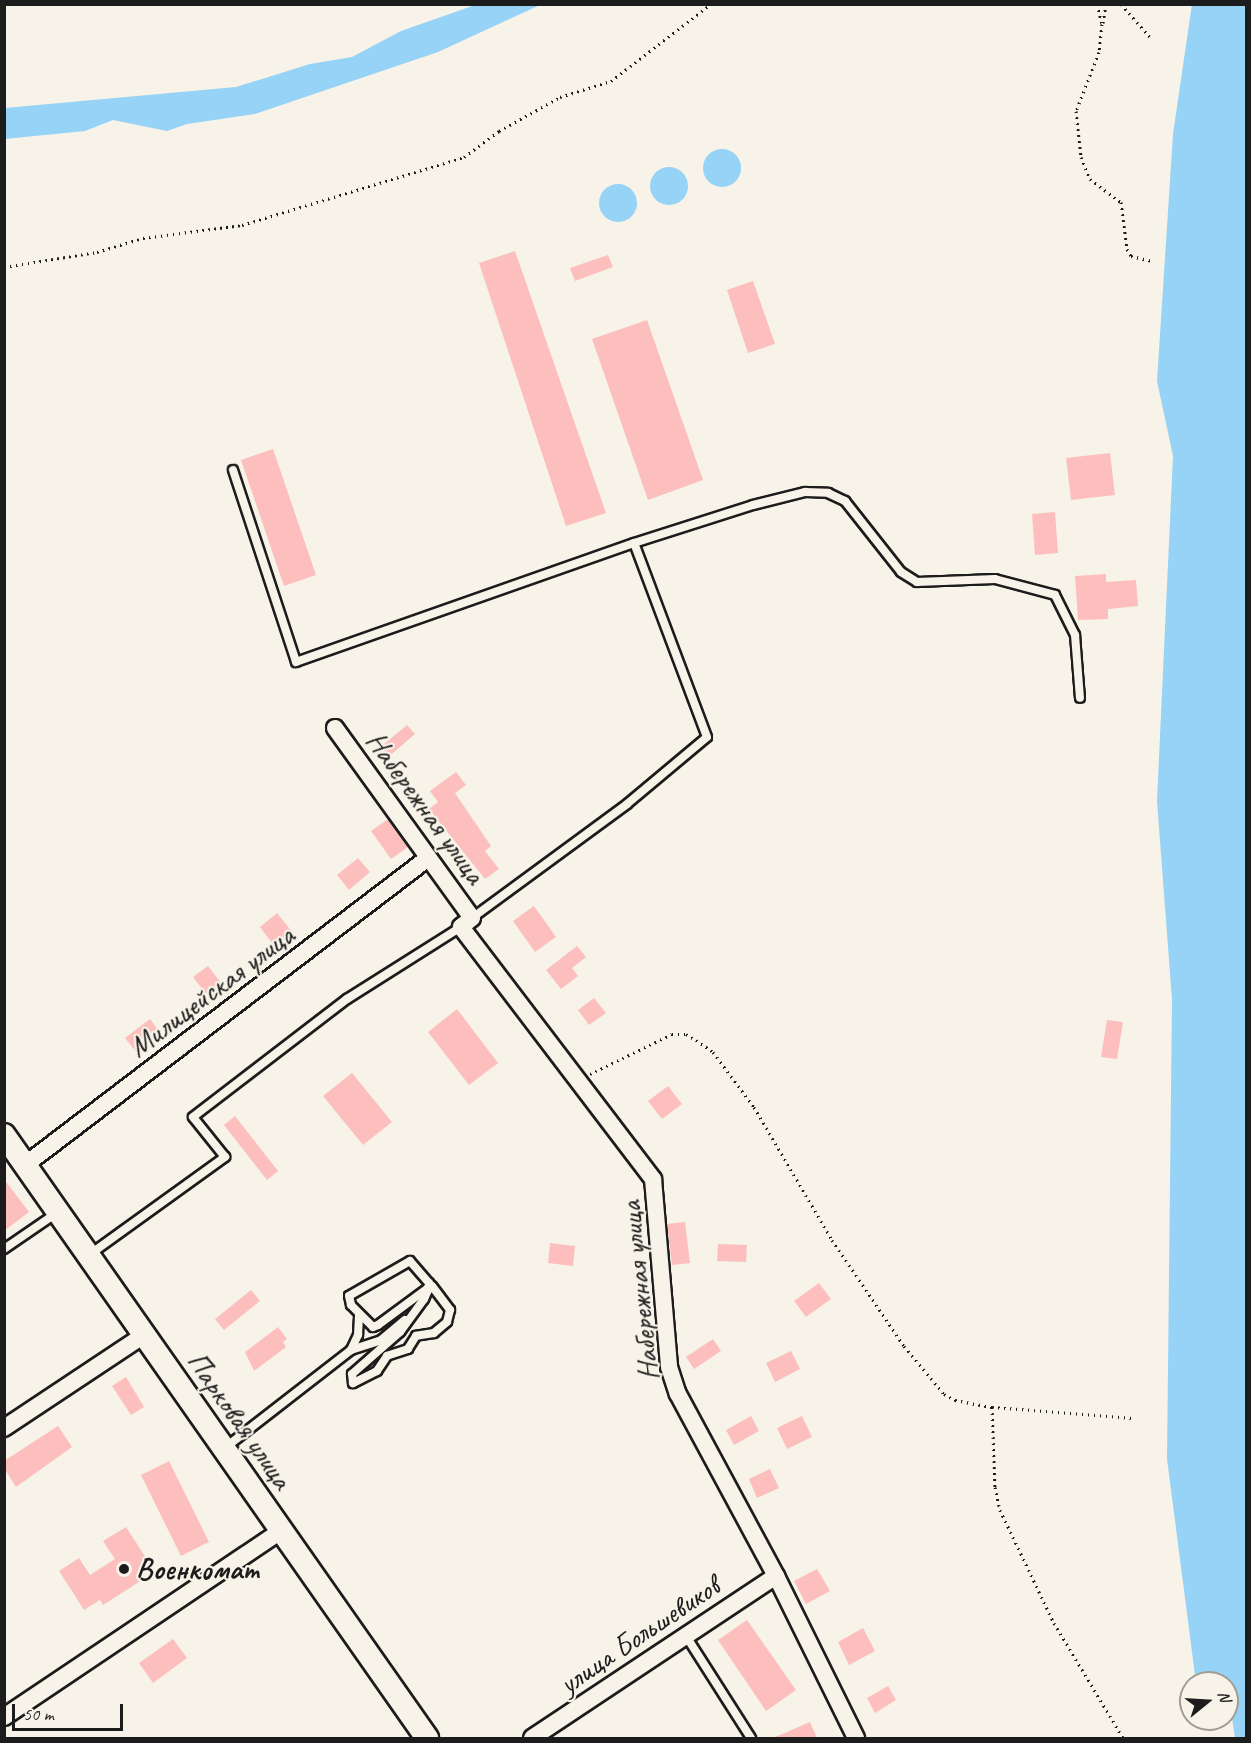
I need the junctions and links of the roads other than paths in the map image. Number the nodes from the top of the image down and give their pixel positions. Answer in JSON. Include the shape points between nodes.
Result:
{"nodes":[{"id":1,"x":233,"y":470,"type":"dead end"},
{"id":2,"x":634,"y":543,"type":"junction"},
{"id":3,"x":1080,"y":698,"type":"dead end"},
{"id":4,"x":335,"y":728,"type":"dead end"},
{"id":5,"x":428,"y":858,"type":"junction"},
{"id":6,"x":466,"y":922,"type":"junction"},
{"id":7,"x":4,"y":1135,"type":"edge"},
{"id":8,"x":25,"y":1165,"type":"junction"},
{"id":9,"x":58,"y":1212,"type":"junction"},
{"id":10,"x":4,"y":1249,"type":"edge"},
{"id":11,"x":89,"y":1256,"type":"junction"},
{"id":12,"x":430,"y":1287,"type":"junction"},
{"id":13,"x":412,"y":1314,"type":"junction"},
{"id":14,"x":359,"y":1315,"type":"junction"},
{"id":15,"x":370,"y":1327,"type":"junction"},
{"id":16,"x":144,"y":1335,"type":"junction"},
{"id":17,"x":381,"y":1340,"type":"junction"},
{"id":18,"x":351,"y":1350,"type":"junction"},
{"id":19,"x":4,"y":1428,"type":"edge"},
{"id":20,"x":224,"y":1449,"type":"junction"},
{"id":21,"x":281,"y":1531,"type":"junction"},
{"id":22,"x":776,"y":1576,"type":"junction"},
{"id":23,"x":686,"y":1636,"type":"junction"},
{"id":24,"x":4,"y":1717,"type":"edge"},
{"id":25,"x":428,"y":1738,"type":"edge"},
{"id":26,"x":531,"y":1738,"type":"edge"},
{"id":27,"x":752,"y":1738,"type":"edge"},
{"id":28,"x":856,"y":1738,"type":"edge"}],
"edges":[{"from":1,"to":2,"type":"lane","via":[[297,662]]},
{"from":2,"to":3,"type":"lane","via":[[753,505],[805,492],[828,493],[845,501],[901,572],[917,582],[995,579],[1055,595],[1075,635]]},
{"from":2,"to":6,"type":"lane","via":[[707,737],[627,804]]},
{"from":4,"to":5,"type":"street","name":"Набережная улица"},
{"from":5,"to":6,"type":"street","name":"Набережная улица"},
{"from":5,"to":8,"type":"street","name":"Милицейская улица"},
{"from":6,"to":11,"type":"lane","via":[[347,999],[193,1117],[225,1157]]},
{"from":6,"to":22,"type":"street","name":"Набережная улица","via":[[578,1081],[654,1179],[669,1367],[687,1415]]},
{"from":7,"to":8,"type":"street","name":"Парковая улица"},
{"from":8,"to":9,"type":"street","name":"Парковая улица"},
{"from":9,"to":10,"type":"lane"},
{"from":9,"to":11,"type":"street","name":"Парковая улица"},
{"from":11,"to":16,"type":"street","name":"Парковая улица"},
{"from":12,"to":13,"type":"lane"},
{"from":12,"to":13,"type":"lane","via":[[437,1285],[451,1314],[447,1322],[434,1333],[416,1336],[408,1349],[387,1356],[373,1374],[353,1383],[352,1374],[390,1344]]},
{"from":12,"to":14,"type":"lane","via":[[414,1262],[356,1290],[348,1301]]},
{"from":12,"to":15,"type":"lane"},
{"from":13,"to":17,"type":"lane"},
{"from":14,"to":15,"type":"lane"},
{"from":14,"to":18,"type":"lane","via":[[358,1335]]},
{"from":15,"to":17,"type":"lane"},
{"from":16,"to":19,"type":"street"},
{"from":16,"to":20,"type":"street","name":"Парковая улица"},
{"from":17,"to":18,"type":"lane"},
{"from":18,"to":20,"type":"lane"},
{"from":20,"to":21,"type":"street","name":"Парковая улица"},
{"from":21,"to":24,"type":"street"},
{"from":21,"to":25,"type":"street","name":"Парковая улица"},
{"from":22,"to":23,"type":"street","name":"улица Большевиков"},
{"from":22,"to":28,"type":"street","name":"Набережная улица"},
{"from":23,"to":26,"type":"street","name":"улица Большевиков"},
{"from":23,"to":27,"type":"lane"}]}
